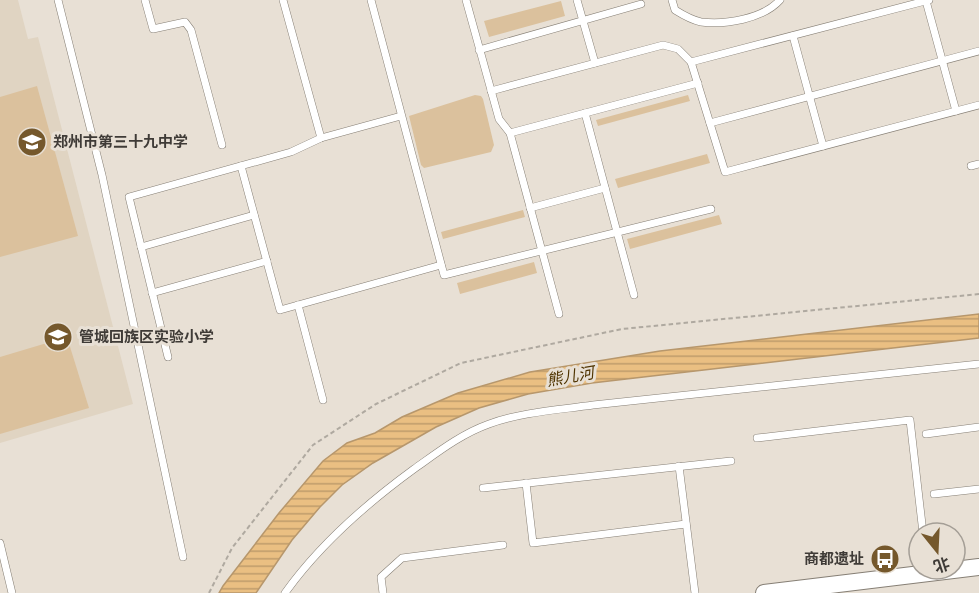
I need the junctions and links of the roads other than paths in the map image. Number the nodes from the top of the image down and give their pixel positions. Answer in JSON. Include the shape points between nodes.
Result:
{"nodes":[{"id":1,"x":58,"y":0,"type":"edge"},
{"id":2,"x":145,"y":0,"type":"edge"},
{"id":3,"x":283,"y":0,"type":"edge"},
{"id":4,"x":371,"y":0,"type":"edge"},
{"id":5,"x":466,"y":0,"type":"edge"},
{"id":6,"x":577,"y":0,"type":"edge"},
{"id":7,"x":672,"y":0,"type":"edge"},
{"id":8,"x":780,"y":0,"type":"edge"},
{"id":9,"x":928,"y":0,"type":"edge"},
{"id":10,"x":640,"y":4,"type":"dead end"},
{"id":11,"x":583,"y":20,"type":"junction"},
{"id":12,"x":793,"y":36,"type":"junction"},
{"id":13,"x":479,"y":50,"type":"junction"},
{"id":14,"x":979,"y":51,"type":"edge"},
{"id":15,"x":942,"y":61,"type":"junction"},
{"id":16,"x":692,"y":62,"type":"junction"},
{"id":17,"x":595,"y":63,"type":"junction"},
{"id":18,"x":698,"y":83,"type":"junction"},
{"id":19,"x":491,"y":91,"type":"junction"},
{"id":20,"x":809,"y":97,"type":"junction"},
{"id":21,"x":979,"y":105,"type":"edge"},
{"id":22,"x":956,"y":111,"type":"junction"},
{"id":23,"x":585,"y":113,"type":"junction"},
{"id":24,"x":402,"y":116,"type":"junction"},
{"id":25,"x":710,"y":123,"type":"junction"},
{"id":26,"x":510,"y":133,"type":"junction"},
{"id":27,"x":321,"y":138,"type":"junction"},
{"id":28,"x":222,"y":145,"type":"dead end"},
{"id":29,"x":823,"y":146,"type":"junction"},
{"id":30,"x":241,"y":166,"type":"junction"},
{"id":31,"x":605,"y":188,"type":"junction"},
{"id":32,"x":530,"y":208,"type":"junction"},
{"id":33,"x":711,"y":209,"type":"dead end"},
{"id":34,"x":254,"y":215,"type":"junction"},
{"id":35,"x":617,"y":232,"type":"junction"},
{"id":36,"x":141,"y":247,"type":"junction"},
{"id":37,"x":542,"y":251,"type":"junction"},
{"id":38,"x":267,"y":261,"type":"junction"},
{"id":39,"x":441,"y":265,"type":"junction"},
{"id":40,"x":152,"y":293,"type":"junction"},
{"id":41,"x":634,"y":295,"type":"dead end"},
{"id":42,"x":298,"y":304,"type":"junction"},
{"id":43,"x":559,"y":314,"type":"dead end"},
{"id":44,"x":168,"y":357,"type":"dead end"},
{"id":45,"x":979,"y":364,"type":"edge"},
{"id":46,"x":323,"y":400,"type":"dead end"},
{"id":47,"x":979,"y":427,"type":"edge"},
{"id":48,"x":926,"y":434,"type":"dead end"},
{"id":49,"x":757,"y":438,"type":"dead end"},
{"id":50,"x":731,"y":461,"type":"dead end"},
{"id":51,"x":680,"y":466,"type":"junction"},
{"id":52,"x":526,"y":483,"type":"junction"},
{"id":53,"x":483,"y":488,"type":"dead end"},
{"id":54,"x":979,"y":489,"type":"edge"},
{"id":55,"x":934,"y":494,"type":"dead end"},
{"id":56,"x":922,"y":521,"type":"edge"},
{"id":57,"x":686,"y":524,"type":"junction"},
{"id":58,"x":0,"y":543,"type":"edge"},
{"id":59,"x":503,"y":545,"type":"dead end"},
{"id":60,"x":183,"y":556,"type":"dead end"},
{"id":61,"x":907,"y":574,"type":"edge"},
{"id":62,"x":12,"y":593,"type":"edge"},
{"id":63,"x":285,"y":593,"type":"edge"},
{"id":64,"x":383,"y":593,"type":"edge"},
{"id":65,"x":695,"y":593,"type":"edge"},
{"id":66,"x":764,"y":593,"type":"edge"}],
"edges":[{"from":1,"to":60,"type":"lane","via":[[102,175]]},
{"from":2,"to":28,"type":"lane","via":[[153,28],[185,22],[191,30]]},
{"from":3,"to":27,"type":"lane"},
{"from":4,"to":24,"type":"lane"},
{"from":5,"to":13,"type":"lane"},
{"from":6,"to":11,"type":"lane"},
{"from":7,"to":8,"type":"lane","via":[[675,10],[701,22],[735,21],[757,15]]},
{"from":9,"to":12,"type":"lane"},
{"from":9,"to":15,"type":"lane"},
{"from":10,"to":11,"type":"lane"},
{"from":11,"to":13,"type":"lane"},
{"from":11,"to":17,"type":"lane"},
{"from":12,"to":16,"type":"lane"},
{"from":12,"to":20,"type":"lane"},
{"from":13,"to":19,"type":"lane"},
{"from":14,"to":15,"type":"lane"},
{"from":15,"to":20,"type":"lane"},
{"from":15,"to":22,"type":"lane"},
{"from":16,"to":17,"type":"lane","via":[[678,49],[663,45]]},
{"from":16,"to":18,"type":"lane"},
{"from":17,"to":19,"type":"lane"},
{"from":18,"to":23,"type":"lane"},
{"from":18,"to":25,"type":"lane"},
{"from":19,"to":26,"type":"lane","via":[[498,119]]},
{"from":20,"to":25,"type":"lane"},
{"from":20,"to":29,"type":"lane"},
{"from":21,"to":22,"type":"lane"},
{"from":22,"to":29,"type":"lane"},
{"from":23,"to":26,"type":"lane"},
{"from":23,"to":31,"type":"lane"},
{"from":24,"to":27,"type":"lane"},
{"from":24,"to":39,"type":"lane"},
{"from":25,"to":29,"type":"lane","via":[[724,172]]},
{"from":26,"to":32,"type":"lane"},
{"from":27,"to":30,"type":"lane","via":[[291,152]]},
{"from":30,"to":34,"type":"lane"},
{"from":30,"to":36,"type":"lane","via":[[129,197]]},
{"from":31,"to":32,"type":"lane"},
{"from":31,"to":35,"type":"lane"},
{"from":32,"to":37,"type":"lane"},
{"from":33,"to":35,"type":"lane"},
{"from":34,"to":36,"type":"lane"},
{"from":34,"to":38,"type":"lane"},
{"from":35,"to":37,"type":"lane"},
{"from":35,"to":41,"type":"lane"},
{"from":36,"to":40,"type":"lane"},
{"from":37,"to":39,"type":"lane","via":[[444,275]]},
{"from":37,"to":43,"type":"lane"},
{"from":38,"to":40,"type":"lane"},
{"from":38,"to":42,"type":"lane","via":[[280,309]]},
{"from":39,"to":42,"type":"lane"},
{"from":40,"to":44,"type":"lane"},
{"from":42,"to":46,"type":"lane"},
{"from":45,"to":63,"type":"lane","via":[[593,405],[491,424],[445,446],[381,494],[309,562]]},
{"from":47,"to":48,"type":"lane"},
{"from":49,"to":56,"type":"lane","via":[[910,420]]},
{"from":50,"to":51,"type":"lane"},
{"from":51,"to":52,"type":"lane"},
{"from":51,"to":57,"type":"lane"},
{"from":52,"to":53,"type":"lane"},
{"from":52,"to":57,"type":"lane","via":[[533,543]]},
{"from":54,"to":55,"type":"lane"},
{"from":57,"to":65,"type":"lane"},
{"from":58,"to":62,"type":"lane"},
{"from":59,"to":64,"type":"lane","via":[[402,558],[381,577]]},
{"from":61,"to":66,"type":"street"}]}
